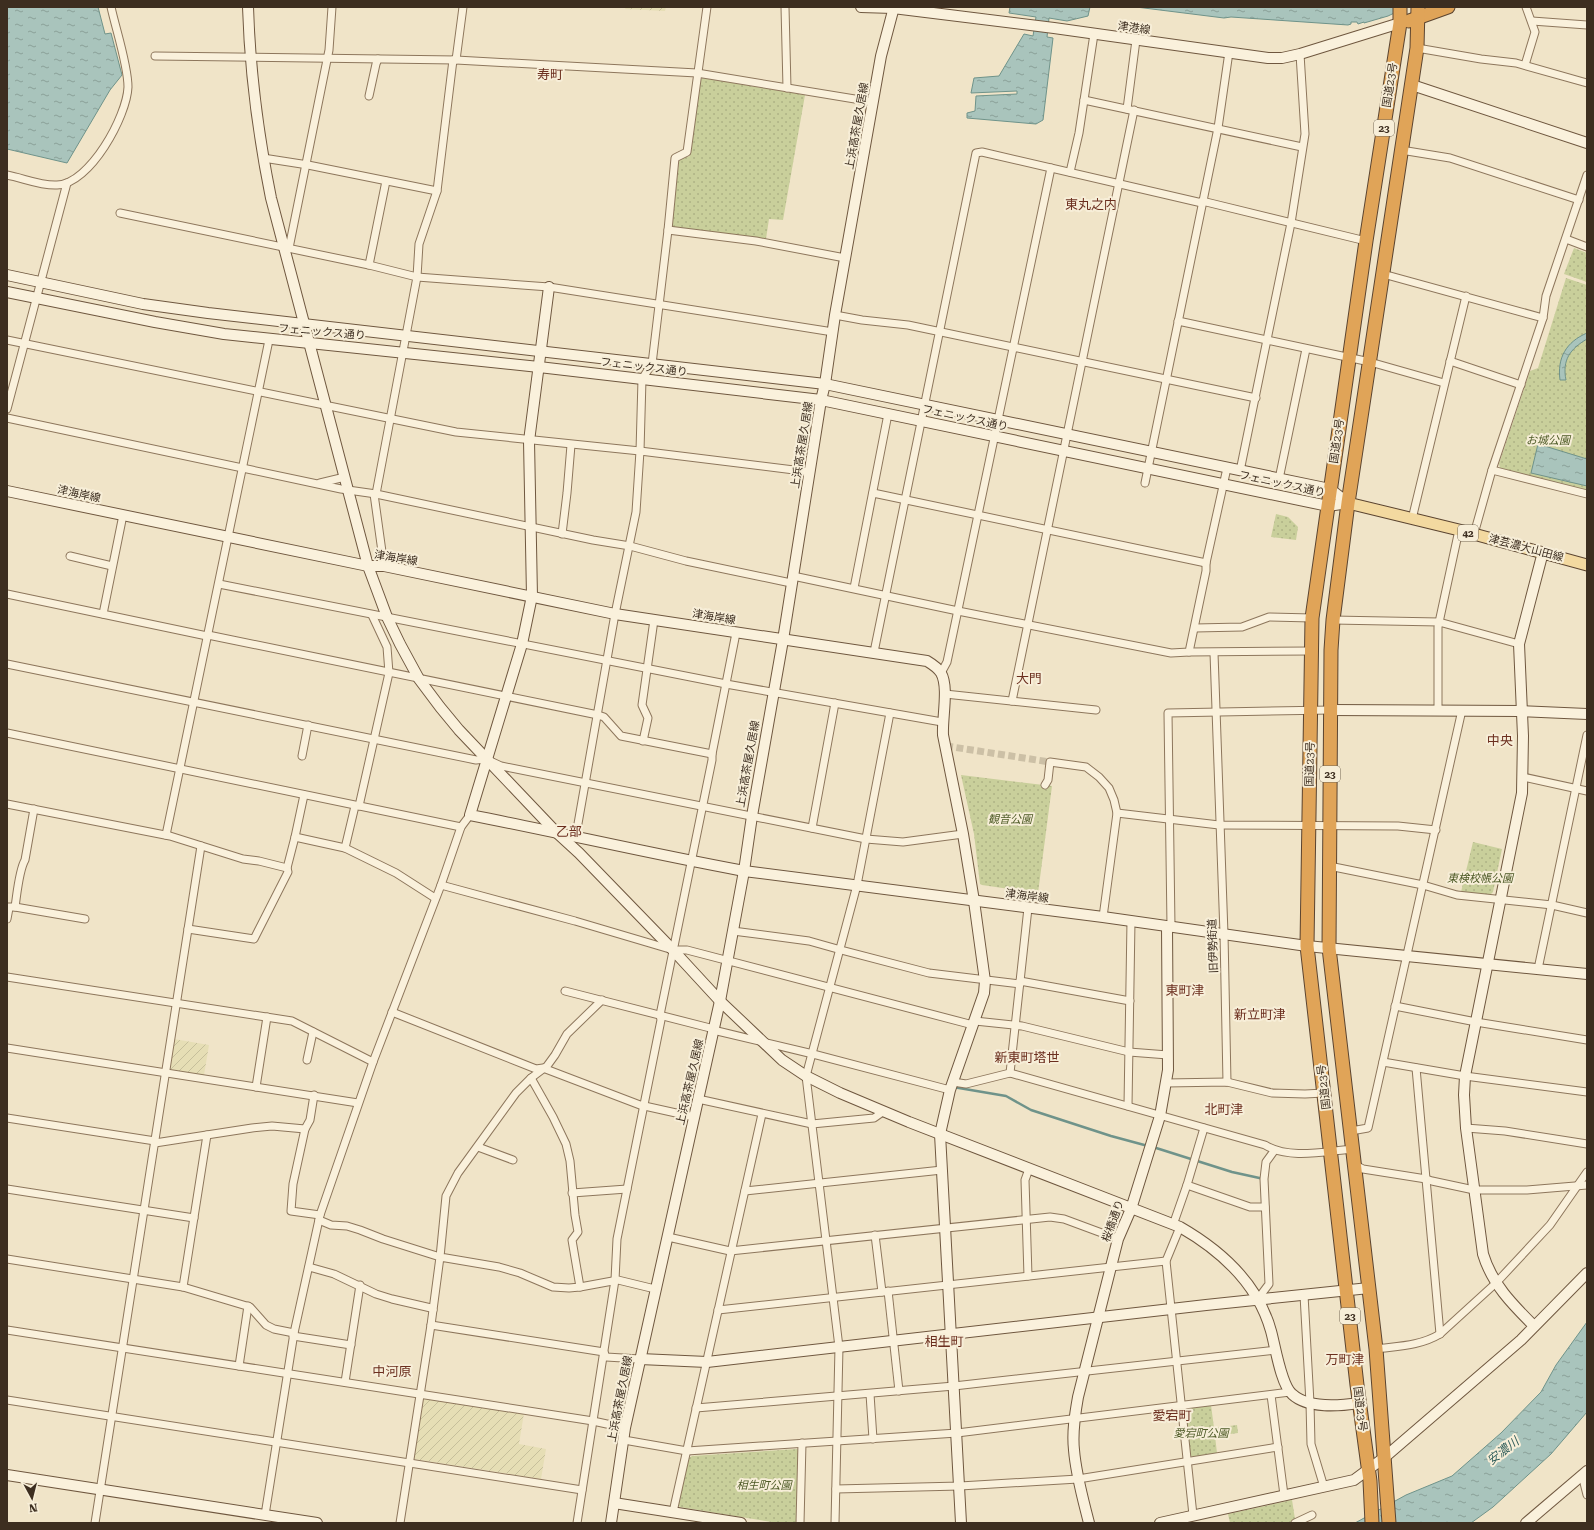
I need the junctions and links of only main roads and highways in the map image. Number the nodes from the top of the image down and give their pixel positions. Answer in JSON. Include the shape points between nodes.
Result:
{"nodes":[{"id":1,"x":1448,"y":7,"type":"edge"},
{"id":2,"x":1417,"y":13,"type":"edge"},
{"id":3,"x":1400,"y":15,"type":"edge"},
{"id":4,"x":1348,"y":503,"type":"junction"},
{"id":5,"x":1587,"y":565,"type":"edge"},
{"id":6,"x":1372,"y":1523,"type":"edge"},
{"id":7,"x":1389,"y":1523,"type":"edge"}],
"edges":[{"from":1,"to":2,"type":"highway"},
{"from":2,"to":3,"type":"highway"},
{"from":2,"to":4,"type":"highway","name":"国道23号","number":"23","via":[[1417,48],[1412,85]]},
{"from":3,"to":6,"type":"highway","name":"国道23号","number":"23","via":[[1330,489],[1312,618],[1311,651],[1308,946],[1369,1476]]},
{"from":4,"to":5,"type":"main road","name":"津芸濃大山田線","number":"42"},
{"from":4,"to":7,"type":"highway","name":"国道23号","number":"23","via":[[1331,650],[1329,948],[1376,1349]]}]}
